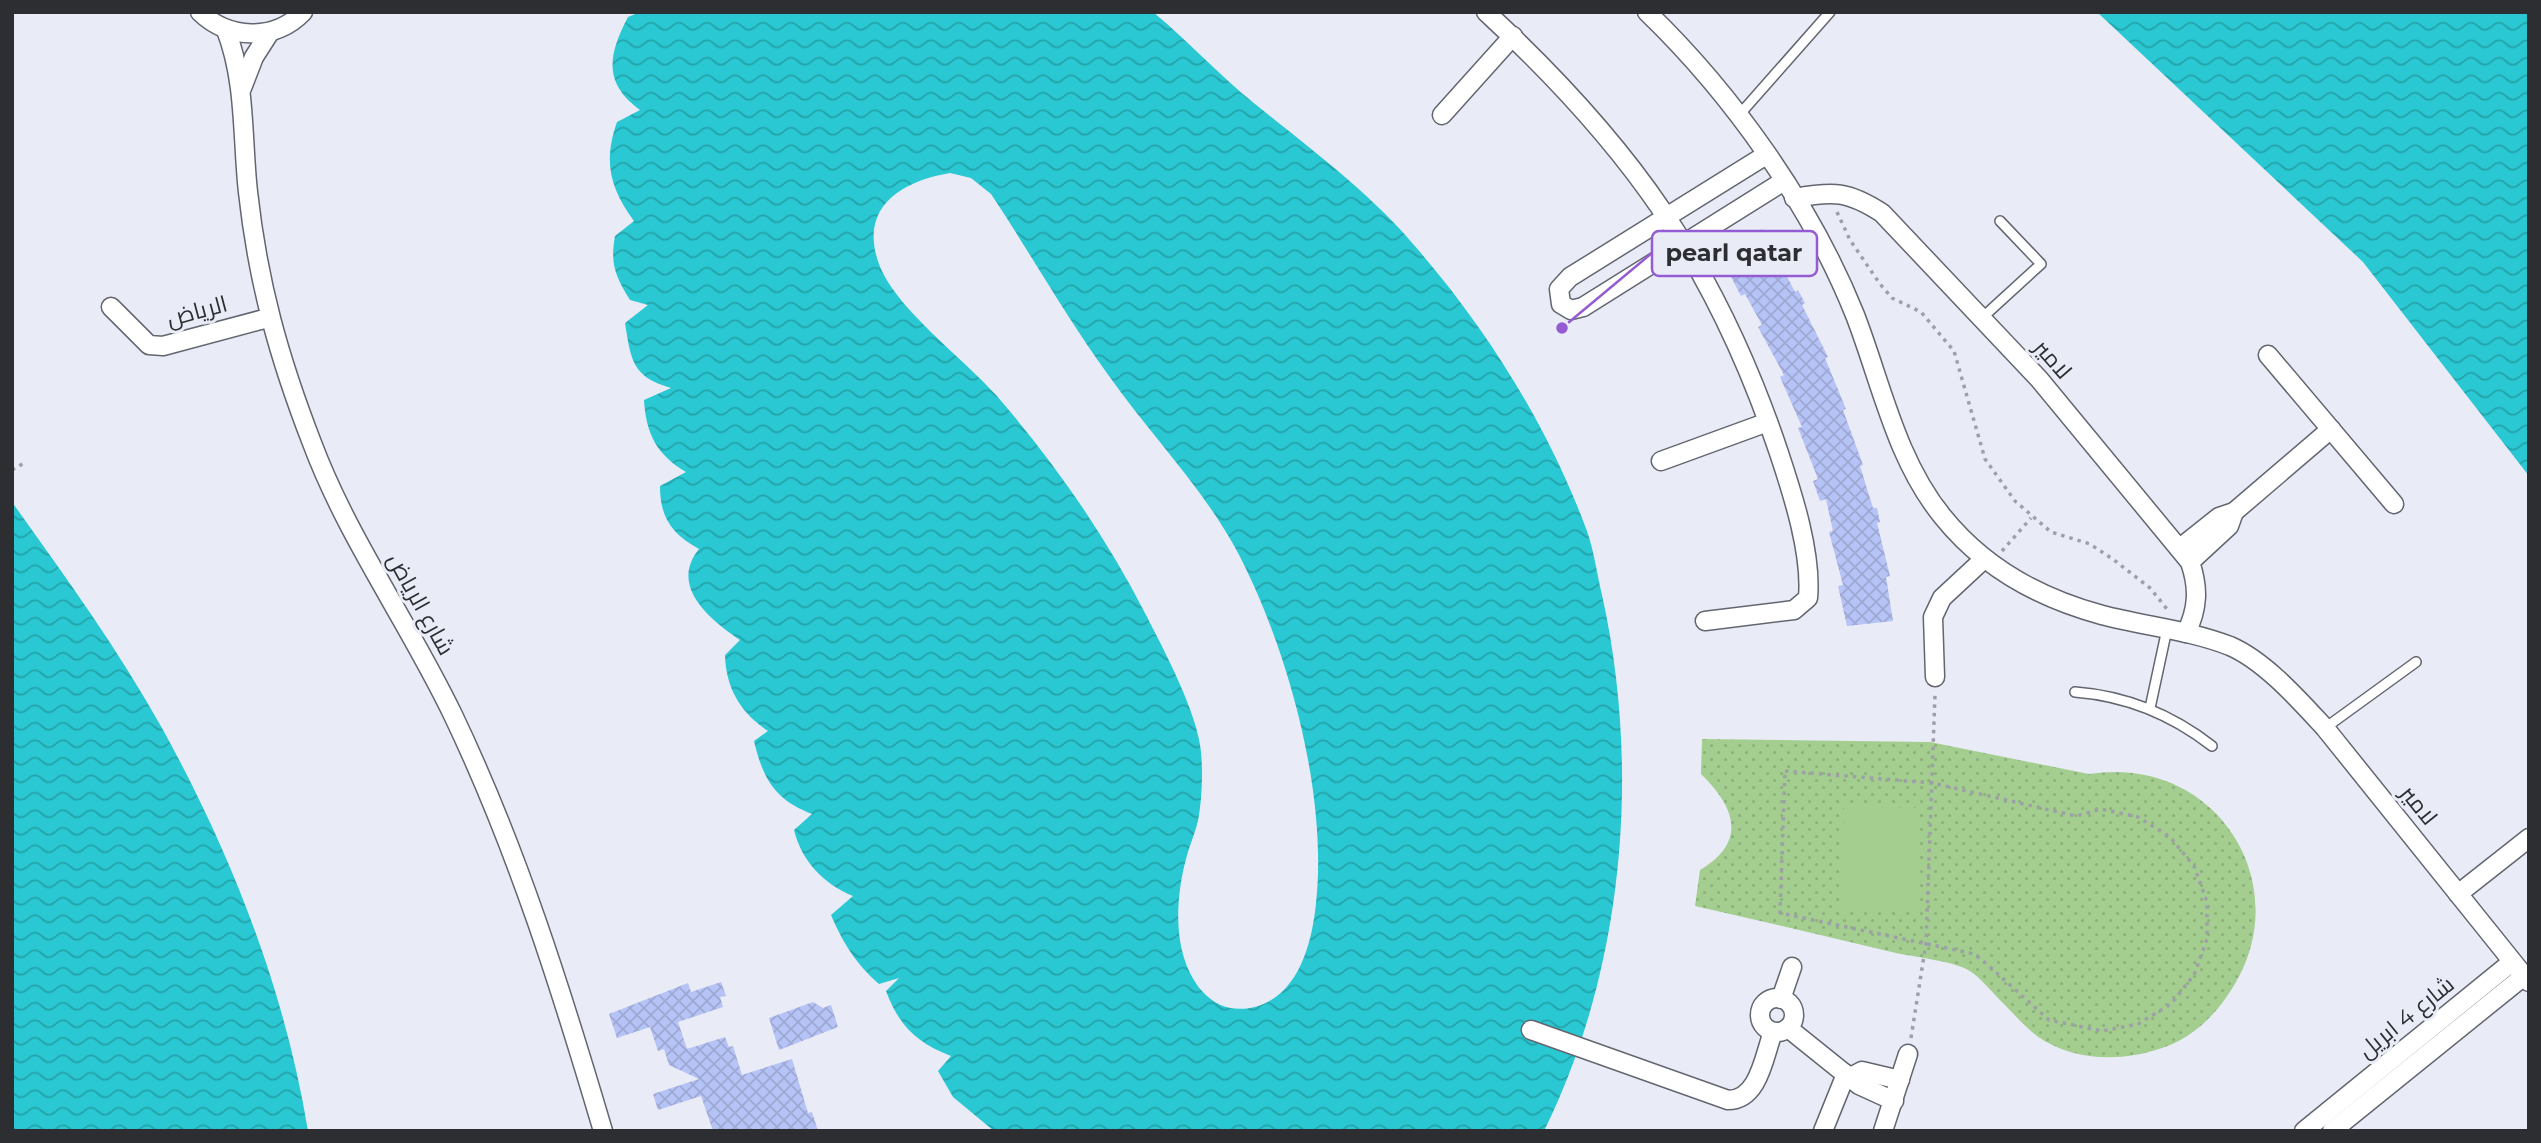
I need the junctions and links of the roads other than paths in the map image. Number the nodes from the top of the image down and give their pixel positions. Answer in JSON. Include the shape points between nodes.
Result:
{"nodes":[{"id":1,"x":200,"y":12,"type":"edge"},
{"id":2,"x":303,"y":12,"type":"edge"},
{"id":3,"x":1486,"y":12,"type":"edge"},
{"id":4,"x":1647,"y":12,"type":"edge"},
{"id":5,"x":1830,"y":12,"type":"edge"},
{"id":6,"x":226,"y":30,"type":"junction"},
{"id":7,"x":270,"y":32,"type":"junction"},
{"id":8,"x":1513,"y":36,"type":"junction"},
{"id":9,"x":241,"y":92,"type":"junction"},
{"id":10,"x":1740,"y":114,"type":"junction"},
{"id":11,"x":1442,"y":116,"type":"dead end"},
{"id":12,"x":1766,"y":155,"type":"junction"},
{"id":13,"x":1784,"y":181,"type":"junction"},
{"id":14,"x":1794,"y":198,"type":"junction"},
{"id":15,"x":1668,"y":216,"type":"junction"},
{"id":16,"x":2000,"y":221,"type":"dead end"},
{"id":17,"x":1684,"y":243,"type":"junction"},
{"id":18,"x":111,"y":307,"type":"dead end"},
{"id":19,"x":1983,"y":317,"type":"junction"},
{"id":20,"x":268,"y":318,"type":"junction"},
{"id":21,"x":2268,"y":355,"type":"dead end"},
{"id":22,"x":1768,"y":422,"type":"junction"},
{"id":23,"x":2331,"y":429,"type":"junction"},
{"id":24,"x":1661,"y":460,"type":"dead end"},
{"id":25,"x":2394,"y":504,"type":"dead end"},
{"id":26,"x":2185,"y":555,"type":"junction"},
{"id":27,"x":1987,"y":562,"type":"junction"},
{"id":28,"x":1705,"y":621,"type":"dead end"},
{"id":29,"x":2167,"y":629,"type":"junction"},
{"id":30,"x":2186,"y":633,"type":"junction"},
{"id":31,"x":2416,"y":662,"type":"dead end"},
{"id":32,"x":1935,"y":677,"type":"road end"},
{"id":33,"x":2075,"y":692,"type":"dead end"},
{"id":34,"x":2150,"y":708,"type":"junction"},
{"id":35,"x":2325,"y":728,"type":"junction"},
{"id":36,"x":2212,"y":746,"type":"dead end"},
{"id":37,"x":2529,"y":838,"type":"edge"},
{"id":38,"x":2458,"y":894,"type":"junction"},
{"id":39,"x":1792,"y":967,"type":"dead end"},
{"id":40,"x":2522,"y":973,"type":"edge"},
{"id":41,"x":1781,"y":999,"type":"junction"},
{"id":42,"x":1531,"y":1030,"type":"dead end"},
{"id":43,"x":1781,"y":1030,"type":"junction"},
{"id":44,"x":1908,"y":1054,"type":"road end"},
{"id":45,"x":1848,"y":1075,"type":"junction"},
{"id":46,"x":1900,"y":1080,"type":"junction"},
{"id":47,"x":1894,"y":1101,"type":"junction"},
{"id":48,"x":2334,"y":1121,"type":"edge"},
{"id":49,"x":603,"y":1131,"type":"edge"},
{"id":50,"x":1824,"y":1131,"type":"edge"},
{"id":51,"x":1883,"y":1131,"type":"edge"},
{"id":52,"x":2304,"y":1131,"type":"edge"}],
"edges":[{"from":1,"to":6,"type":"street"},
{"from":2,"to":7,"type":"street","name":"شارع الرياض"},
{"from":3,"to":8,"type":"street"},
{"from":4,"to":10,"type":"street","name":"لامير"},
{"from":5,"to":10,"type":"lane"},
{"from":6,"to":7,"type":"street","name":"شارع الرياض"},
{"from":6,"to":9,"type":"street","name":"شارع الرياض"},
{"from":7,"to":9,"type":"street","name":"شارع الرياض","via":[[254,57]]},
{"from":8,"to":11,"type":"street"},
{"from":8,"to":15,"type":"street","via":[[1601,127]]},
{"from":9,"to":20,"type":"street","name":"شارع الرياض","via":[[248,191]]},
{"from":10,"to":12,"type":"street","name":"لامير"},
{"from":12,"to":13,"type":"street","name":"لامير"},
{"from":12,"to":15,"type":"street"},
{"from":13,"to":14,"type":"street","name":"لامير"},
{"from":13,"to":17,"type":"street"},
{"from":14,"to":19,"type":"street","name":"لامير","via":[[1844,193],[1882,213]]},
{"from":14,"to":27,"type":"street","name":"لامير","via":[[1854,313],[1914,475],[1942,517]]},
{"from":15,"to":17,"type":"street"},
{"from":15,"to":17,"type":"street","via":[[1570,277],[1559,289],[1561,304],[1571,310],[1583,307]]},
{"from":16,"to":19,"type":"lane","via":[[2041,264]]},
{"from":17,"to":22,"type":"street","via":[[1714,294]]},
{"from":18,"to":20,"type":"street","name":"الرياض","via":[[149,345],[163,346]]},
{"from":19,"to":26,"type":"street","name":"لامير"},
{"from":20,"to":49,"type":"street","name":"شارع الرياض","via":[[312,445],[452,715],[496,813],[540,926]]},
{"from":21,"to":23,"type":"street"},
{"from":22,"to":24,"type":"street"},
{"from":22,"to":28,"type":"street","via":[[1796,511],[1808,598],[1794,610]]},
{"from":23,"to":25,"type":"street"},
{"from":23,"to":26,"type":"street","via":[[2234,512],[2229,526]]},
{"from":26,"to":30,"type":"street","via":[[2196,583],[2196,606]]},
{"from":27,"to":29,"type":"street","name":"لامير","via":[[2053,600]]},
{"from":27,"to":32,"type":"street","via":[[1942,598],[1933,617]]},
{"from":29,"to":30,"type":"street","name":"لامير"},
{"from":29,"to":34,"type":"lane"},
{"from":30,"to":35,"type":"street","name":"لامير","via":[[2232,647],[2290,691]]},
{"from":31,"to":35,"type":"lane"},
{"from":33,"to":34,"type":"lane"},
{"from":34,"to":36,"type":"lane","via":[[2183,724]]},
{"from":35,"to":38,"type":"street","name":"لامير"},
{"from":37,"to":38,"type":"street"},
{"from":38,"to":40,"type":"street","name":"لامير"},
{"from":39,"to":41,"type":"street"},
{"from":40,"to":48,"type":"street","name":"شارع 4 ابريل"},
{"from":41,"to":43,"type":"street","via":[[1794,1012]]},
{"from":41,"to":43,"type":"street","via":[[1768,1001],[1761,1011],[1762,1024]]},
{"from":42,"to":43,"type":"street","via":[[1727,1100],[1750,1091]]},
{"from":43,"to":45,"type":"street"},
{"from":44,"to":46,"type":"street"},
{"from":45,"to":46,"type":"street","via":[[1863,1071]]},
{"from":45,"to":47,"type":"street","via":[[1862,1087]]},
{"from":45,"to":50,"type":"street"},
{"from":46,"to":47,"type":"street"},
{"from":47,"to":51,"type":"street"},
{"from":48,"to":52,"type":"street","name":"شارع 4 ابريل"}]}
